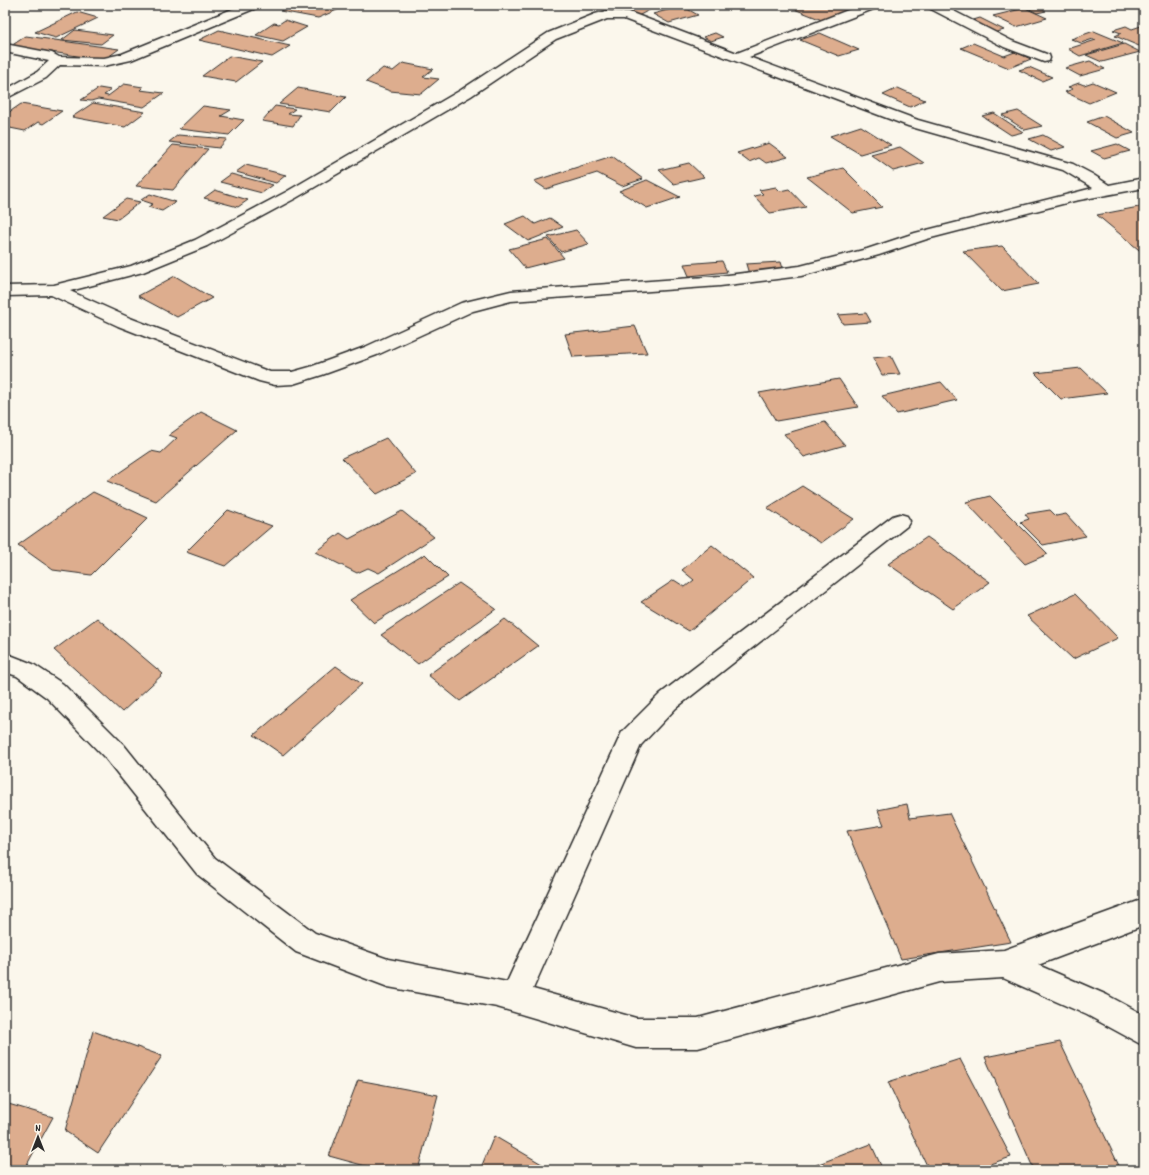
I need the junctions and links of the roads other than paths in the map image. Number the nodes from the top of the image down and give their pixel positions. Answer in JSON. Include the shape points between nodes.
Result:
{"nodes":[{"id":1,"x":252,"y":5,"type":"edge"},
{"id":2,"x":872,"y":5,"type":"edge"},
{"id":3,"x":933,"y":5,"type":"edge"},
{"id":4,"x":5,"y":48,"type":"edge"},
{"id":5,"x":738,"y":57,"type":"junction"},
{"id":6,"x":1044,"y":58,"type":"dead end"},
{"id":7,"x":56,"y":61,"type":"junction"},
{"id":8,"x":5,"y":95,"type":"edge"},
{"id":9,"x":1144,"y":183,"type":"edge"},
{"id":10,"x":1107,"y":191,"type":"junction"},
{"id":11,"x":54,"y":290,"type":"junction"},
{"id":12,"x":5,"y":291,"type":"edge"},
{"id":13,"x":900,"y":521,"type":"dead end"},
{"id":14,"x":5,"y":662,"type":"edge"},
{"id":15,"x":1144,"y":912,"type":"edge"},
{"id":16,"x":1004,"y":964,"type":"junction"},
{"id":17,"x":515,"y":997,"type":"junction"},
{"id":18,"x":1144,"y":1031,"type":"edge"}],
"edges":[{"from":1,"to":7,"type":"street","via":[[126,57],[104,62]]},
{"from":2,"to":5,"type":"street"},
{"from":3,"to":6,"type":"street","via":[[1008,44]]},
{"from":4,"to":7,"type":"street","via":[[52,57]]},
{"from":5,"to":10,"type":"street","via":[[913,123],[1068,167]]},
{"from":5,"to":11,"type":"street","via":[[625,15],[599,17],[552,36],[460,97],[291,195],[201,243],[137,269]]},
{"from":7,"to":8,"type":"street","via":[[48,70]]},
{"from":9,"to":10,"type":"street"},
{"from":10,"to":11,"type":"street","via":[[1073,197],[921,236],[801,271],[720,281],[511,296],[492,300],[467,307],[371,351],[316,372],[288,379],[265,377],[124,322]]},
{"from":11,"to":12,"type":"street"},
{"from":13,"to":17,"type":"street","via":[[668,701],[630,739]]},
{"from":14,"to":17,"type":"street","via":[[25,670],[55,691],[115,752],[206,866],[306,943],[388,973]]},
{"from":15,"to":16,"type":"street"},
{"from":16,"to":17,"type":"street","via":[[939,968],[698,1034],[636,1033]]},
{"from":16,"to":18,"type":"street","via":[[1097,1005]]}]}
